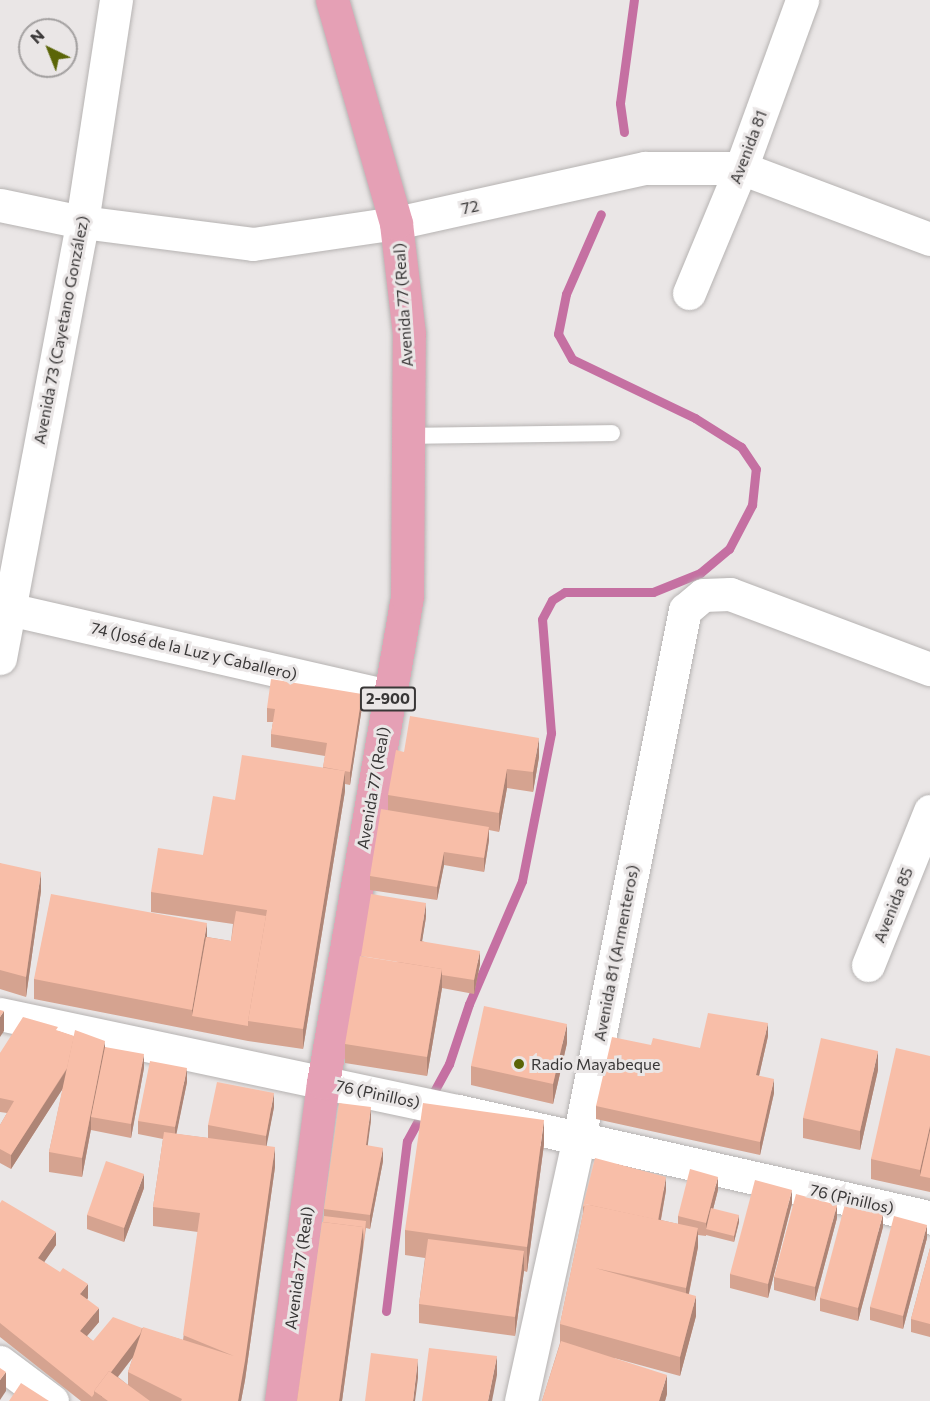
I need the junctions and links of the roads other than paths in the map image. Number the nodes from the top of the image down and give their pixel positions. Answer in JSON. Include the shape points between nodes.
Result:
{"nodes":[{"id":1,"x":116,"y":0,"type":"edge"},
{"id":2,"x":332,"y":0,"type":"edge"},
{"id":3,"x":802,"y":0,"type":"edge"},
{"id":4,"x":741,"y":168,"type":"junction"},
{"id":5,"x":0,"y":205,"type":"edge"},
{"id":6,"x":82,"y":222,"type":"junction"},
{"id":7,"x":396,"y":223,"type":"junction"},
{"id":8,"x":930,"y":239,"type":"edge"},
{"id":9,"x":689,"y":293,"type":"dead end"},
{"id":10,"x":612,"y":433,"type":"dead end"},
{"id":11,"x":408,"y":436,"type":"junction"},
{"id":12,"x":4,"y":608,"type":"edge"},
{"id":13,"x":0,"y":658,"type":"edge"},
{"id":14,"x":930,"y":669,"type":"edge"},
{"id":15,"x":388,"y":696,"type":"junction"},
{"id":16,"x":930,"y":811,"type":"edge"},
{"id":17,"x":868,"y":965,"type":"dead end"},
{"id":18,"x":0,"y":1014,"type":"edge"},
{"id":19,"x":323,"y":1083,"type":"junction"},
{"id":20,"x":579,"y":1138,"type":"junction"},
{"id":21,"x":930,"y":1217,"type":"edge"},
{"id":22,"x":0,"y":1362,"type":"edge"},
{"id":23,"x":52,"y":1401,"type":"edge"},
{"id":24,"x":281,"y":1401,"type":"edge"},
{"id":25,"x":521,"y":1401,"type":"edge"}],
"edges":[{"from":1,"to":6,"type":"street","name":"Avenida 73 (Cayetano González)"},
{"from":2,"to":7,"type":"main road","name":"Avenida 77 (Real)","number":"2-900"},
{"from":3,"to":4,"type":"street","name":"Avenida 81"},
{"from":4,"to":7,"type":"street","name":"72","via":[[645,168]]},
{"from":4,"to":8,"type":"street","name":"72"},
{"from":4,"to":9,"type":"street","name":"Avenida 81"},
{"from":5,"to":6,"type":"street","name":"72"},
{"from":6,"to":7,"type":"street","name":"72","via":[[253,244]]},
{"from":6,"to":12,"type":"street","name":"Avenida 73 (Cayetano González)"},
{"from":7,"to":11,"type":"main road","name":"Avenida 77 (Real)","number":"2-900","via":[[408,334]]},
{"from":10,"to":11,"type":"lane"},
{"from":11,"to":15,"type":"main road","name":"Avenida 77 (Real)","number":"2-900","via":[[407,597]]},
{"from":12,"to":13,"type":"street","name":"Avenida 73 (Cayetano González)"},
{"from":12,"to":15,"type":"street","name":"74 (José de la Luz y Caballero)"},
{"from":14,"to":20,"type":"street","name":"Avenida 81 (Armenteros)","via":[[730,594],[703,595],[685,610]]},
{"from":15,"to":19,"type":"main road","name":"Avenida 77 (Real)","number":"2-900"},
{"from":16,"to":17,"type":"street","name":"Avenida 85"},
{"from":18,"to":19,"type":"street","name":"76 (Pinillos)"},
{"from":19,"to":20,"type":"street","name":"76 (Pinillos)"},
{"from":19,"to":24,"type":"main road","name":"Avenida 77 (Real)","number":"2-900"},
{"from":20,"to":21,"type":"street","name":"76 (Pinillos)"},
{"from":20,"to":25,"type":"street","name":"Avenida 81 (Armenteros)"},
{"from":22,"to":23,"type":"street"}]}
